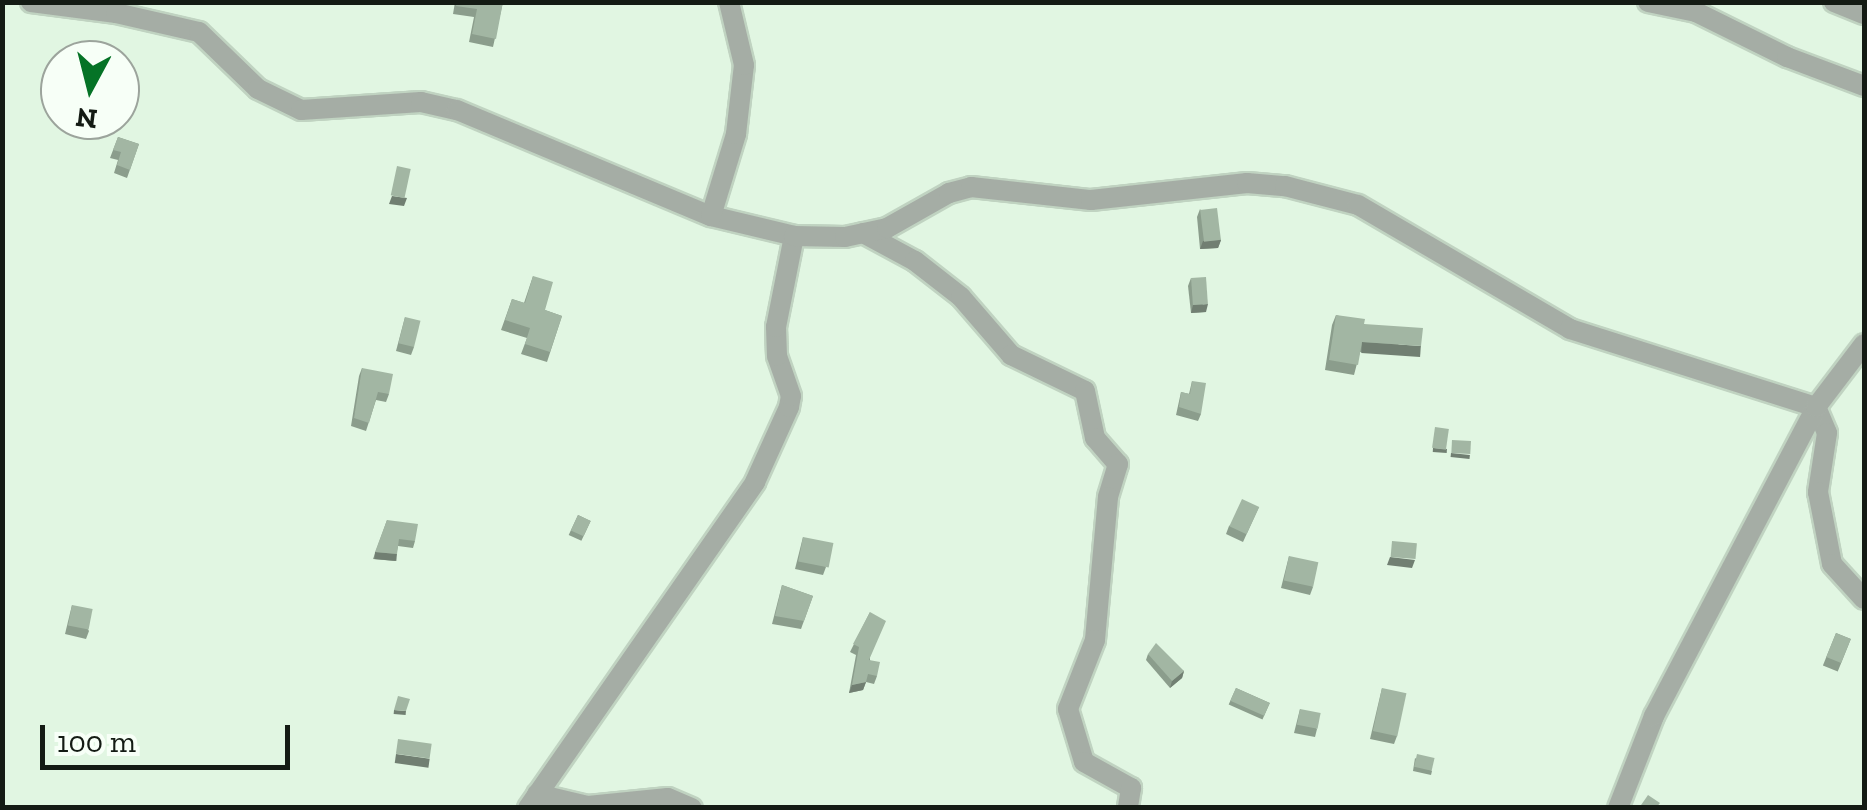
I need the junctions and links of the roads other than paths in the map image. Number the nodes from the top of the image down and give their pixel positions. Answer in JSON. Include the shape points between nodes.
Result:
{"nodes":[{"id":1,"x":31,"y":2,"type":"edge"},
{"id":2,"x":728,"y":2,"type":"edge"},
{"id":3,"x":1648,"y":2,"type":"edge"},
{"id":4,"x":1834,"y":2,"type":"edge"},
{"id":5,"x":1864,"y":14,"type":"edge"},
{"id":6,"x":1864,"y":86,"type":"edge"},
{"id":7,"x":711,"y":216,"type":"junction"},
{"id":8,"x":863,"y":233,"type":"junction"},
{"id":9,"x":794,"y":236,"type":"junction"},
{"id":10,"x":1864,"y":344,"type":"edge"},
{"id":11,"x":1816,"y":407,"type":"junction"},
{"id":12,"x":1864,"y":599,"type":"edge"},
{"id":13,"x":533,"y":801,"type":"edge"},
{"id":14,"x":692,"y":808,"type":"edge"},
{"id":15,"x":1128,"y":808,"type":"edge"},
{"id":16,"x":1618,"y":808,"type":"edge"}],
"edges":[{"from":1,"to":7,"type":"street","via":[[116,12],[199,32],[258,89],[301,110],[421,102],[457,110]]},
{"from":2,"to":7,"type":"street","via":[[744,64],[736,134]]},
{"from":3,"to":6,"type":"street","via":[[1696,12]]},
{"from":4,"to":5,"type":"street"},
{"from":7,"to":9,"type":"street"},
{"from":8,"to":9,"type":"street"},
{"from":8,"to":11,"type":"street","via":[[971,187],[1091,200],[1246,183],[1285,186],[1358,205],[1570,329]]},
{"from":8,"to":15,"type":"street","via":[[915,260],[961,297],[1012,355],[1085,392],[1095,438],[1118,464],[1108,497],[1096,640],[1068,709],[1084,762],[1130,788]]},
{"from":9,"to":13,"type":"street","via":[[776,327],[789,407],[755,482]]},
{"from":10,"to":11,"type":"street"},
{"from":11,"to":12,"type":"street","via":[[1826,433],[1818,492],[1832,564]]},
{"from":11,"to":16,"type":"street","via":[[1654,716]]},
{"from":13,"to":14,"type":"street","via":[[588,806],[668,798]]}]}
